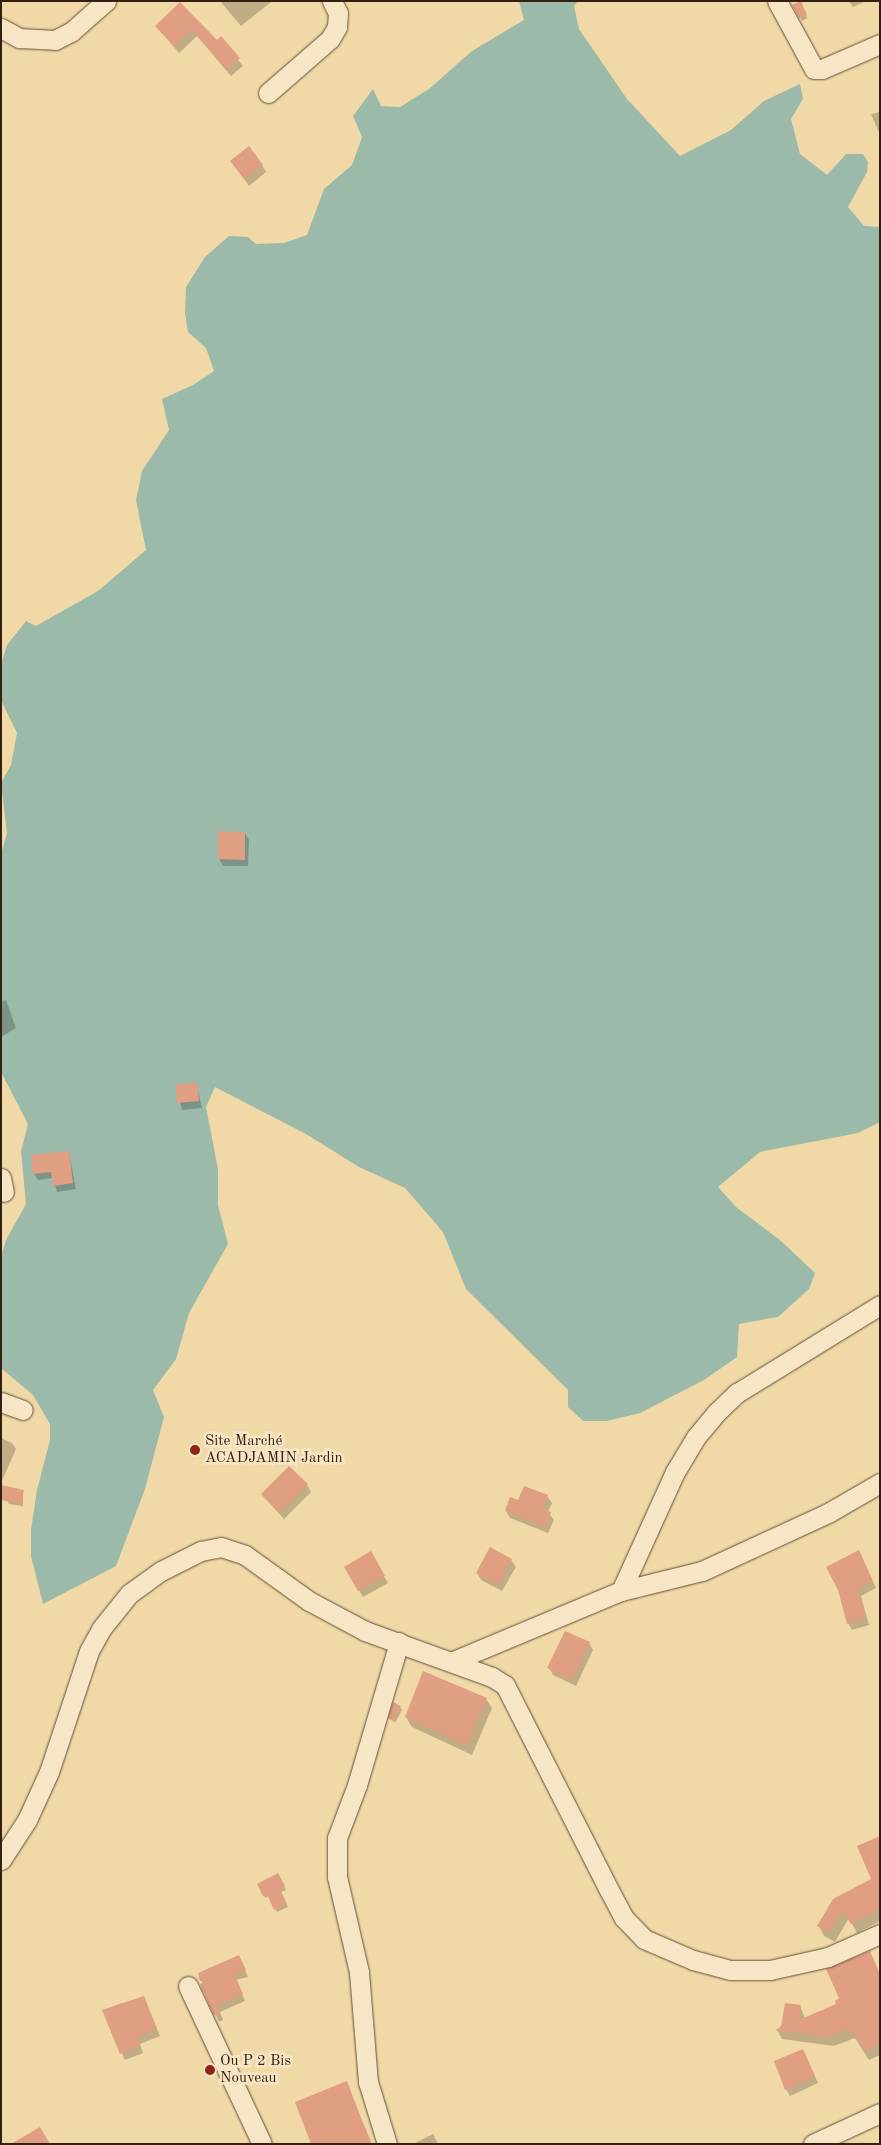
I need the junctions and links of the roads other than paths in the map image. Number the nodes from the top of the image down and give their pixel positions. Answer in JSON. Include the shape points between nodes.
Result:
{"nodes":[{"id":1,"x":106,"y":1,"type":"edge"},
{"id":2,"x":332,"y":1,"type":"edge"},
{"id":3,"x":777,"y":1,"type":"edge"},
{"id":4,"x":1,"y":28,"type":"edge"},
{"id":5,"x":880,"y":44,"type":"edge"},
{"id":6,"x":268,"y":93,"type":"dead end"},
{"id":7,"x":880,"y":1306,"type":"edge"},
{"id":8,"x":1,"y":1402,"type":"edge"},
{"id":9,"x":23,"y":1410,"type":"dead end"},
{"id":10,"x":880,"y":1483,"type":"edge"},
{"id":11,"x":621,"y":1591,"type":"junction"},
{"id":12,"x":399,"y":1642,"type":"junction"},
{"id":13,"x":451,"y":1662,"type":"junction"},
{"id":14,"x":1,"y":1860,"type":"edge"},
{"id":15,"x":880,"y":1934,"type":"edge"},
{"id":16,"x":188,"y":1986,"type":"dead end"},
{"id":17,"x":880,"y":2113,"type":"edge"},
{"id":18,"x":260,"y":2142,"type":"edge"},
{"id":19,"x":387,"y":2144,"type":"edge"},
{"id":20,"x":813,"y":2144,"type":"edge"}],
"edges":[{"from":1,"to":4,"type":"street","via":[[71,32],[55,40],[19,38]]},
{"from":2,"to":6,"type":"street","via":[[338,13],[337,26],[330,39]]},
{"from":3,"to":5,"type":"street","via":[[814,68],[822,69]]},
{"from":7,"to":11,"type":"street","via":[[737,1393],[717,1412],[696,1437],[675,1472]]},
{"from":8,"to":9,"type":"street"},
{"from":10,"to":11,"type":"street","via":[[812,1521],[702,1571]]},
{"from":11,"to":13,"type":"street"},
{"from":12,"to":13,"type":"street"},
{"from":12,"to":14,"type":"street","via":[[365,1631],[309,1601],[234,1549],[221,1547],[200,1551],[161,1571],[129,1594],[89,1650],[49,1772],[27,1820]]},
{"from":12,"to":19,"type":"street","via":[[356,1790],[339,1828],[337,1848],[337,1877],[360,1972],[368,2082]]},
{"from":13,"to":15,"type":"street","via":[[492,1676],[505,1685],[624,1918],[644,1939],[693,1960],[730,1970],[770,1970],[828,1958]]},
{"from":16,"to":18,"type":"street"},
{"from":17,"to":20,"type":"street"}]}
